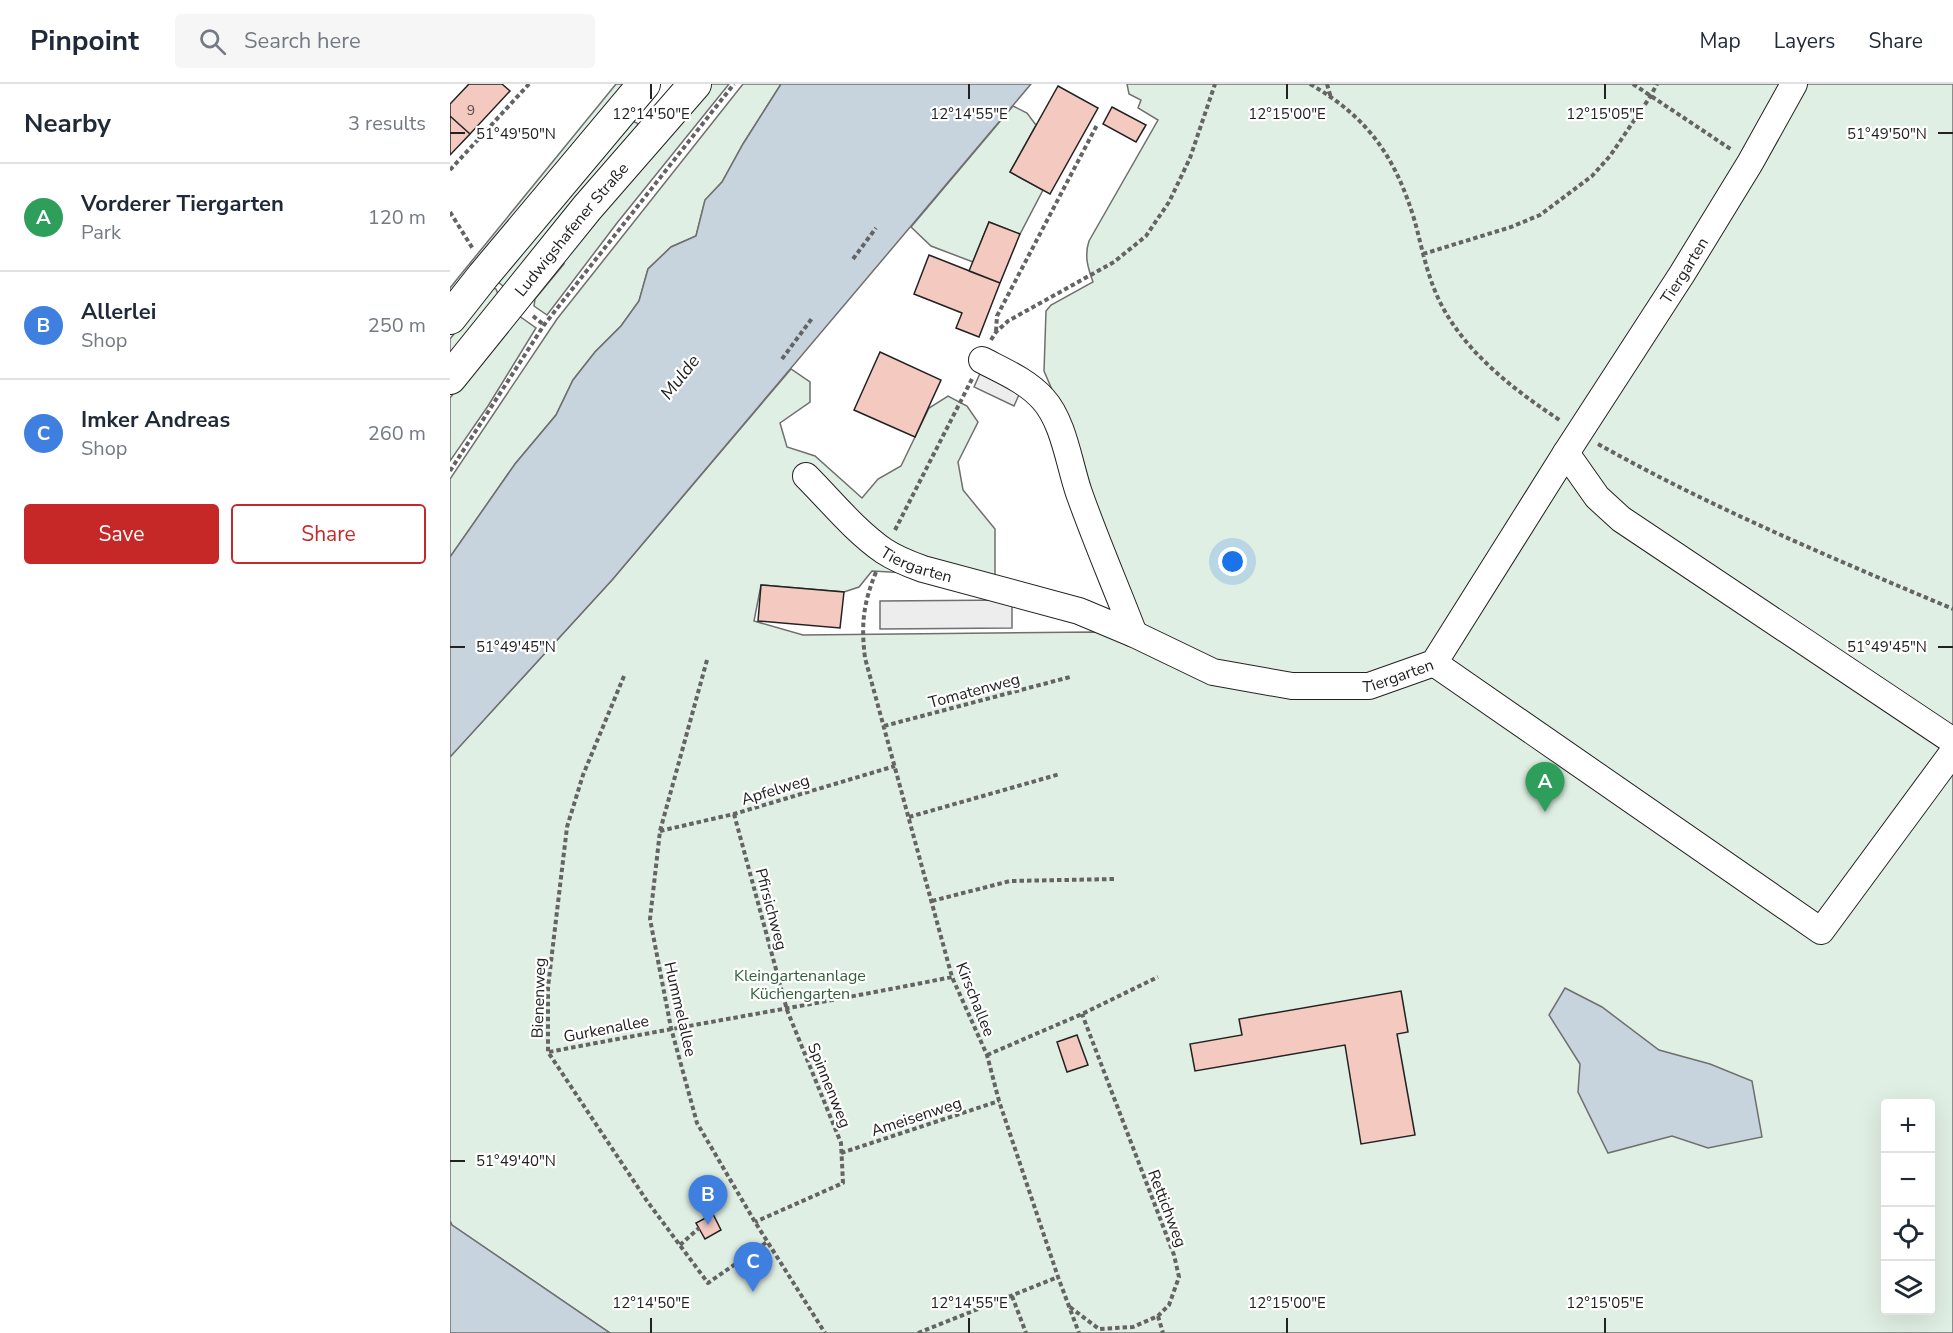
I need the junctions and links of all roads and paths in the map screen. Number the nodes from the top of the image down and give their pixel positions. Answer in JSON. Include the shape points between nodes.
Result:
{"nodes":[{"id":1,"x":529,"y":84,"type":"edge"},
{"id":2,"x":644,"y":84,"type":"edge"},
{"id":3,"x":695,"y":84,"type":"edge"},
{"id":4,"x":734,"y":84,"type":"edge"},
{"id":5,"x":1215,"y":84,"type":"edge"},
{"id":6,"x":1310,"y":84,"type":"edge"},
{"id":7,"x":1327,"y":84,"type":"edge"},
{"id":8,"x":1633,"y":84,"type":"edge"},
{"id":9,"x":1657,"y":84,"type":"edge"},
{"id":10,"x":1794,"y":84,"type":"edge"},
{"id":11,"x":1650,"y":97,"type":"junction"},
{"id":12,"x":1331,"y":98,"type":"junction"},
{"id":13,"x":1097,"y":125,"type":"dead end"},
{"id":14,"x":1750,"y":163,"type":"junction"},
{"id":15,"x":450,"y":170,"type":"edge"},
{"id":16,"x":450,"y":212,"type":"edge"},
{"id":17,"x":876,"y":228,"type":"dead end"},
{"id":18,"x":473,"y":249,"type":"dead end"},
{"id":19,"x":1423,"y":254,"type":"junction"},
{"id":20,"x":853,"y":259,"type":"dead end"},
{"id":21,"x":813,"y":317,"type":"dead end"},
{"id":22,"x":450,"y":318,"type":"edge"},
{"id":23,"x":996,"y":332,"type":"junction"},
{"id":24,"x":782,"y":359,"type":"dead end"},
{"id":25,"x":982,"y":360,"type":"junction"},
{"id":26,"x":450,"y":378,"type":"edge"},
{"id":27,"x":1572,"y":443,"type":"junction"},
{"id":28,"x":450,"y":471,"type":"edge"},
{"id":29,"x":806,"y":476,"type":"dead end"},
{"id":30,"x":884,"y":551,"type":"junction"},
{"id":31,"x":1953,"y":609,"type":"edge"},
{"id":32,"x":1134,"y":634,"type":"junction"},
{"id":33,"x":707,"y":660,"type":"dead end"},
{"id":34,"x":1434,"y":663,"type":"junction"},
{"id":35,"x":624,"y":676,"type":"dead end"},
{"id":36,"x":1070,"y":677,"type":"dead end"},
{"id":37,"x":884,"y":726,"type":"junction"},
{"id":38,"x":1953,"y":741,"type":"edge"},
{"id":39,"x":1953,"y":752,"type":"edge"},
{"id":40,"x":895,"y":765,"type":"junction"},
{"id":41,"x":1060,"y":774,"type":"dead end"},
{"id":42,"x":734,"y":814,"type":"junction"},
{"id":43,"x":909,"y":817,"type":"junction"},
{"id":44,"x":660,"y":831,"type":"junction"},
{"id":45,"x":1116,"y":879,"type":"dead end"},
{"id":46,"x":932,"y":901,"type":"junction"},
{"id":47,"x":952,"y":977,"type":"junction"},
{"id":48,"x":1158,"y":977,"type":"dead end"},
{"id":49,"x":787,"y":1010,"type":"junction"},
{"id":50,"x":1082,"y":1014,"type":"junction"},
{"id":51,"x":671,"y":1028,"type":"junction"},
{"id":52,"x":548,"y":1052,"type":"junction"},
{"id":53,"x":987,"y":1055,"type":"junction"},
{"id":54,"x":999,"y":1101,"type":"junction"},
{"id":55,"x":841,"y":1153,"type":"junction"},
{"id":56,"x":754,"y":1222,"type":"junction"},
{"id":57,"x":699,"y":1228,"type":"dead end"},
{"id":58,"x":767,"y":1242,"type":"junction"},
{"id":59,"x":680,"y":1245,"type":"junction"},
{"id":60,"x":1058,"y":1277,"type":"junction"},
{"id":61,"x":1012,"y":1296,"type":"junction"},
{"id":62,"x":1069,"y":1306,"type":"junction"},
{"id":63,"x":1158,"y":1316,"type":"junction"},
{"id":64,"x":825,"y":1333,"type":"edge"},
{"id":65,"x":918,"y":1333,"type":"edge"},
{"id":66,"x":1026,"y":1333,"type":"edge"},
{"id":67,"x":1079,"y":1333,"type":"edge"},
{"id":68,"x":1163,"y":1333,"type":"edge"}],
"edges":[{"from":1,"to":15,"type":"path"},
{"from":2,"to":22,"type":"main road"},
{"from":3,"to":26,"type":"main road","name":"Ludwigshafener Straße","via":[[586,208]]},
{"from":4,"to":28,"type":"path","via":[[544,325]]},
{"from":5,"to":23,"type":"path","via":[[1190,158],[1169,202],[1146,236],[1114,262],[1024,311]]},
{"from":6,"to":12,"type":"path"},
{"from":7,"to":12,"type":"path"},
{"from":8,"to":11,"type":"path"},
{"from":9,"to":11,"type":"path"},
{"from":10,"to":14,"type":"lane","name":"Tiergarten"},
{"from":11,"to":14,"type":"path"},
{"from":11,"to":19,"type":"path","via":[[1592,176],[1540,215]]},
{"from":12,"to":19,"type":"path","via":[[1363,125],[1385,151],[1405,191]]},
{"from":13,"to":23,"type":"path","via":[[997,316]]},
{"from":14,"to":27,"type":"lane","name":"Tiergarten"},
{"from":16,"to":18,"type":"path"},
{"from":17,"to":20,"type":"path"},
{"from":19,"to":27,"type":"path","via":[[1439,302],[1465,339]]},
{"from":21,"to":24,"type":"path"},
{"from":23,"to":25,"type":"path","name":"Kirschallee"},
{"from":25,"to":30,"type":"path","name":"Kirschallee"},
{"from":25,"to":32,"type":"lane","via":[[1034,390],[1052,411]]},
{"from":27,"to":31,"type":"path"},
{"from":27,"to":34,"type":"lane","name":"Tiergarten"},
{"from":27,"to":38,"type":"lane","via":[[1597,497],[1621,519]]},
{"from":29,"to":30,"type":"lane","name":"Tiergarten"},
{"from":30,"to":32,"type":"lane","name":"Tiergarten","via":[[923,569],[1070,608]]},
{"from":30,"to":37,"type":"path","name":"Kirschallee","via":[[865,605],[862,633]]},
{"from":32,"to":34,"type":"lane","name":"Tiergarten","via":[[1213,672],[1292,686],[1369,686]]},
{"from":33,"to":44,"type":"path","name":"Hummelallee"},
{"from":34,"to":39,"type":"lane","via":[[1821,931]]},
{"from":35,"to":52,"type":"path","name":"Bienenweg","via":[[583,775],[567,826],[548,987]]},
{"from":36,"to":37,"type":"path","name":"Tomatenweg"},
{"from":37,"to":40,"type":"path","name":"Kirschallee"},
{"from":40,"to":42,"type":"path","name":"Apfelweg"},
{"from":40,"to":43,"type":"path","name":"Kirschallee"},
{"from":41,"to":43,"type":"path"},
{"from":42,"to":44,"type":"path","name":"Apfelweg"},
{"from":42,"to":49,"type":"path","name":"Pfirsichweg"},
{"from":43,"to":46,"type":"path","name":"Kirschallee"},
{"from":44,"to":51,"type":"path","name":"Hummelallee","via":[[650,919]]},
{"from":45,"to":46,"type":"path","via":[[1010,881]]},
{"from":46,"to":47,"type":"path","name":"Kirschallee"},
{"from":47,"to":49,"type":"path","name":"Gurkenallee"},
{"from":47,"to":53,"type":"path","name":"Kirschallee"},
{"from":48,"to":50,"type":"path"},
{"from":49,"to":51,"type":"path","name":"Gurkenallee"},
{"from":49,"to":55,"type":"path","name":"Spinnenweg","via":[[841,1143]]},
{"from":50,"to":53,"type":"path"},
{"from":50,"to":63,"type":"path","name":"Rettichweg","via":[[1174,1255],[1179,1276],[1169,1305]]},
{"from":51,"to":52,"type":"path","name":"Gurkenallee"},
{"from":51,"to":56,"type":"path","name":"Hummelallee","via":[[698,1123]]},
{"from":52,"to":59,"type":"path","name":"Bienenweg"},
{"from":53,"to":54,"type":"path","name":"Kirschallee"},
{"from":54,"to":55,"type":"path","name":"Ameisenweg"},
{"from":54,"to":60,"type":"path","name":"Kirschallee"},
{"from":55,"to":56,"type":"path","name":"Spinnenweg","via":[[843,1183]]},
{"from":56,"to":58,"type":"path","name":"Hummelallee"},
{"from":57,"to":59,"type":"path"},
{"from":58,"to":59,"type":"path","name":"Bienenweg","via":[[708,1283]]},
{"from":58,"to":64,"type":"path","name":"Hummelallee"},
{"from":60,"to":61,"type":"path"},
{"from":60,"to":62,"type":"path","name":"Kirschallee"},
{"from":61,"to":65,"type":"path"},
{"from":61,"to":66,"type":"path"},
{"from":62,"to":63,"type":"path","via":[[1099,1329],[1134,1327]]},
{"from":62,"to":67,"type":"path","name":"Kirschallee"},
{"from":63,"to":68,"type":"path"}]}
